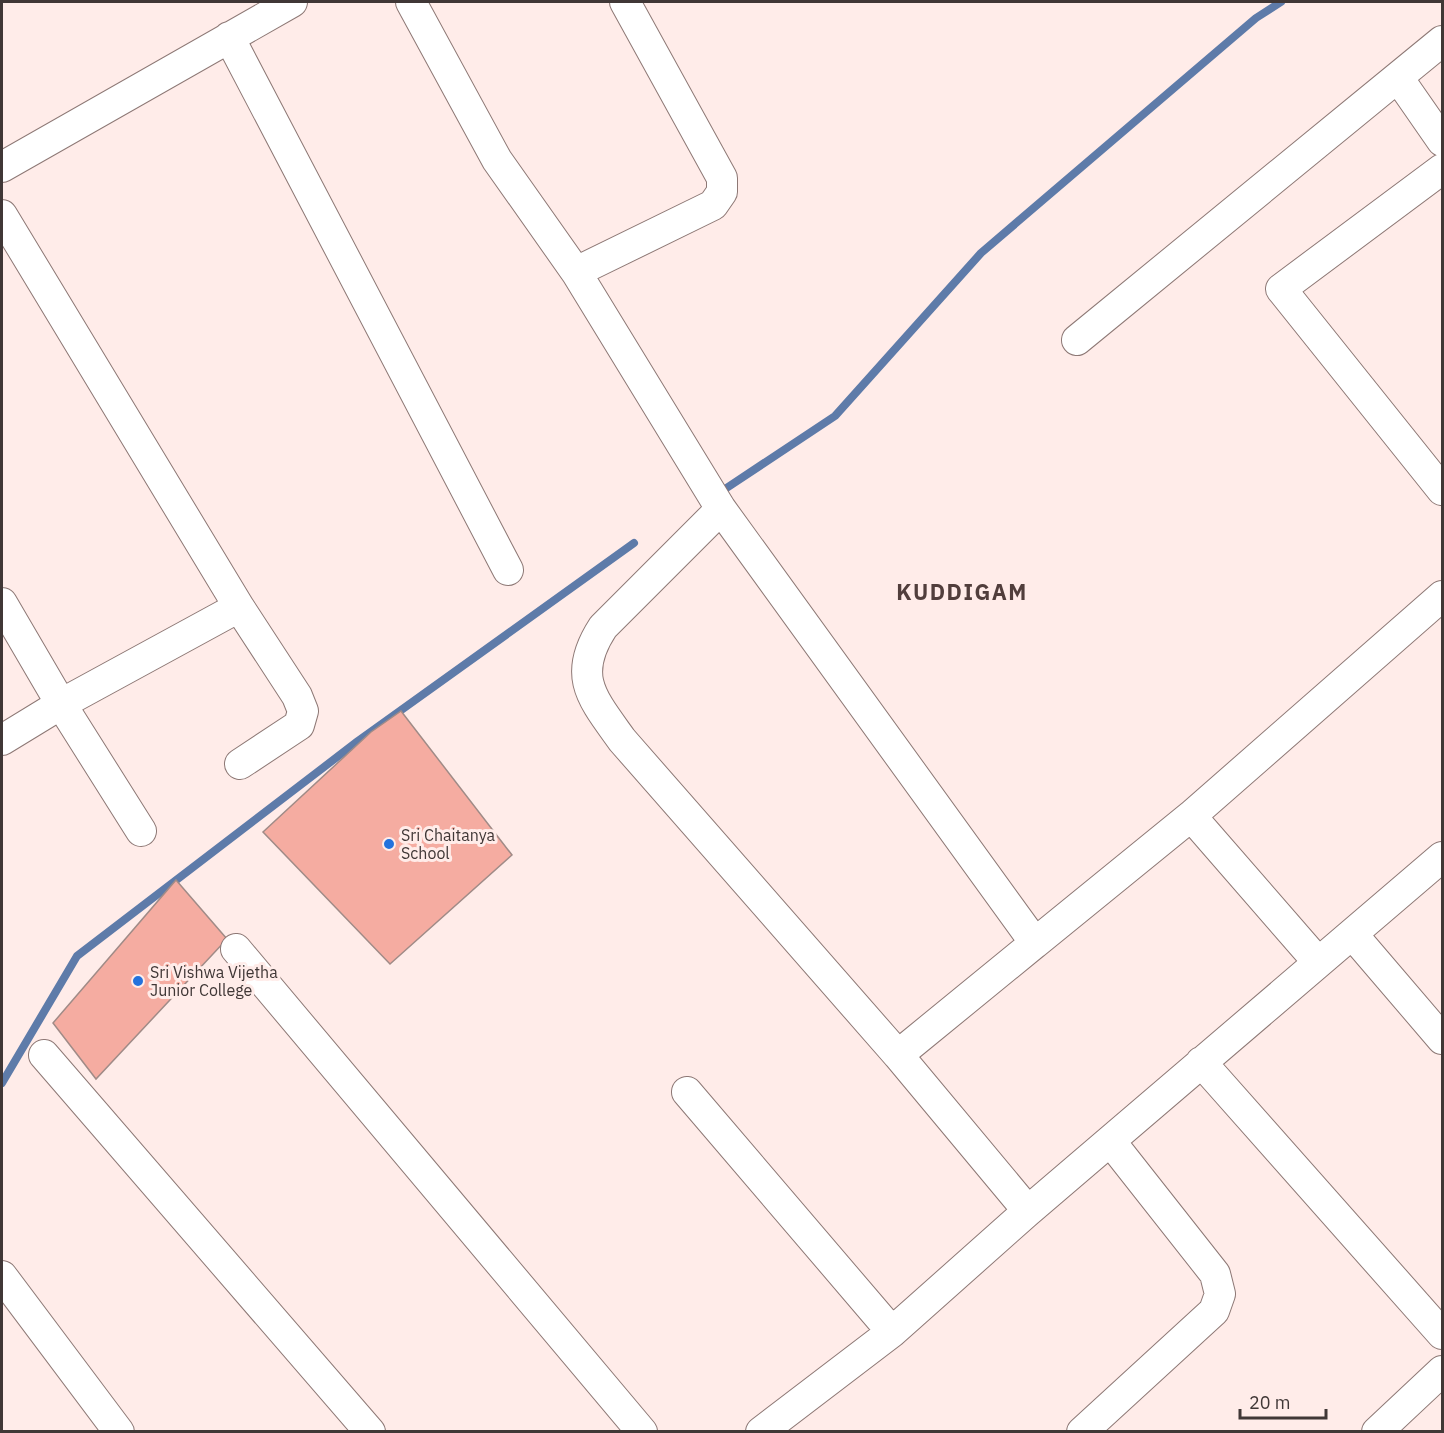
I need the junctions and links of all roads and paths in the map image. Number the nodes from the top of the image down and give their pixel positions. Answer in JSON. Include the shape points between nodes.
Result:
{"nodes":[{"id":1,"x":292,"y":2,"type":"edge"},
{"id":2,"x":411,"y":2,"type":"edge"},
{"id":3,"x":625,"y":2,"type":"edge"},
{"id":4,"x":229,"y":37,"type":"junction"},
{"id":5,"x":1443,"y":41,"type":"edge"},
{"id":6,"x":1399,"y":79,"type":"junction"},
{"id":7,"x":1443,"y":141,"type":"edge"},
{"id":8,"x":2,"y":167,"type":"edge"},
{"id":9,"x":1443,"y":169,"type":"edge"},
{"id":10,"x":2,"y":215,"type":"edge"},
{"id":11,"x":576,"y":272,"type":"junction"},
{"id":12,"x":1077,"y":340,"type":"dead end"},
{"id":13,"x":1443,"y":489,"type":"edge"},
{"id":14,"x":721,"y":509,"type":"junction"},
{"id":15,"x":508,"y":570,"type":"dead end"},
{"id":16,"x":1443,"y":596,"type":"edge"},
{"id":17,"x":2,"y":603,"type":"edge"},
{"id":18,"x":238,"y":607,"type":"junction"},
{"id":19,"x":61,"y":704,"type":"junction"},
{"id":20,"x":2,"y":740,"type":"edge"},
{"id":21,"x":240,"y":764,"type":"dead end"},
{"id":22,"x":1191,"y":816,"type":"junction"},
{"id":23,"x":141,"y":831,"type":"dead end"},
{"id":24,"x":1443,"y":856,"type":"edge"},
{"id":25,"x":1353,"y":935,"type":"junction"},
{"id":26,"x":1035,"y":943,"type":"junction"},
{"id":27,"x":236,"y":949,"type":"dead end"},
{"id":28,"x":1318,"y":962,"type":"junction"},
{"id":29,"x":1443,"y":1040,"type":"edge"},
{"id":30,"x":44,"y":1055,"type":"dead end"},
{"id":31,"x":898,"y":1055,"type":"junction"},
{"id":32,"x":1201,"y":1062,"type":"junction"},
{"id":33,"x":687,"y":1092,"type":"dead end"},
{"id":34,"x":1111,"y":1142,"type":"junction"},
{"id":35,"x":1028,"y":1211,"type":"junction"},
{"id":36,"x":2,"y":1276,"type":"edge"},
{"id":37,"x":892,"y":1332,"type":"junction"},
{"id":38,"x":1443,"y":1334,"type":"edge"},
{"id":39,"x":1443,"y":1371,"type":"edge"},
{"id":40,"x":119,"y":1431,"type":"edge"},
{"id":41,"x":370,"y":1431,"type":"edge"},
{"id":42,"x":642,"y":1431,"type":"edge"},
{"id":43,"x":761,"y":1431,"type":"edge"},
{"id":44,"x":1082,"y":1431,"type":"edge"},
{"id":45,"x":1377,"y":1431,"type":"edge"}],
"edges":[{"from":1,"to":4,"type":"street"},
{"from":2,"to":11,"type":"street","via":[[497,160]]},
{"from":3,"to":11,"type":"street","via":[[722,178],[722,192],[713,205]]},
{"from":4,"to":8,"type":"street"},
{"from":4,"to":15,"type":"street"},
{"from":5,"to":6,"type":"street"},
{"from":6,"to":7,"type":"street"},
{"from":6,"to":12,"type":"street"},
{"from":9,"to":13,"type":"street","via":[[1281,289]]},
{"from":10,"to":18,"type":"street"},
{"from":11,"to":14,"type":"street"},
{"from":14,"to":26,"type":"street"},
{"from":14,"to":31,"type":"street","via":[[603,627],[589,648],[586,674],[598,706],[622,740]]},
{"from":16,"to":22,"type":"street"},
{"from":17,"to":19,"type":"street"},
{"from":18,"to":19,"type":"street"},
{"from":18,"to":21,"type":"street","via":[[303,711],[299,725]]},
{"from":19,"to":20,"type":"street"},
{"from":19,"to":23,"type":"street"},
{"from":22,"to":26,"type":"street"},
{"from":22,"to":28,"type":"street"},
{"from":24,"to":25,"type":"street"},
{"from":25,"to":28,"type":"street"},
{"from":25,"to":29,"type":"street"},
{"from":26,"to":31,"type":"street"},
{"from":27,"to":42,"type":"street"},
{"from":28,"to":32,"type":"street"},
{"from":30,"to":41,"type":"street"},
{"from":31,"to":35,"type":"street"},
{"from":32,"to":34,"type":"street"},
{"from":32,"to":38,"type":"street"},
{"from":33,"to":37,"type":"street"},
{"from":34,"to":35,"type":"street"},
{"from":34,"to":44,"type":"street","via":[[1215,1274],[1220,1294],[1214,1311]]},
{"from":35,"to":37,"type":"street"},
{"from":36,"to":40,"type":"street"},
{"from":37,"to":43,"type":"street"},
{"from":39,"to":45,"type":"street"}]}
